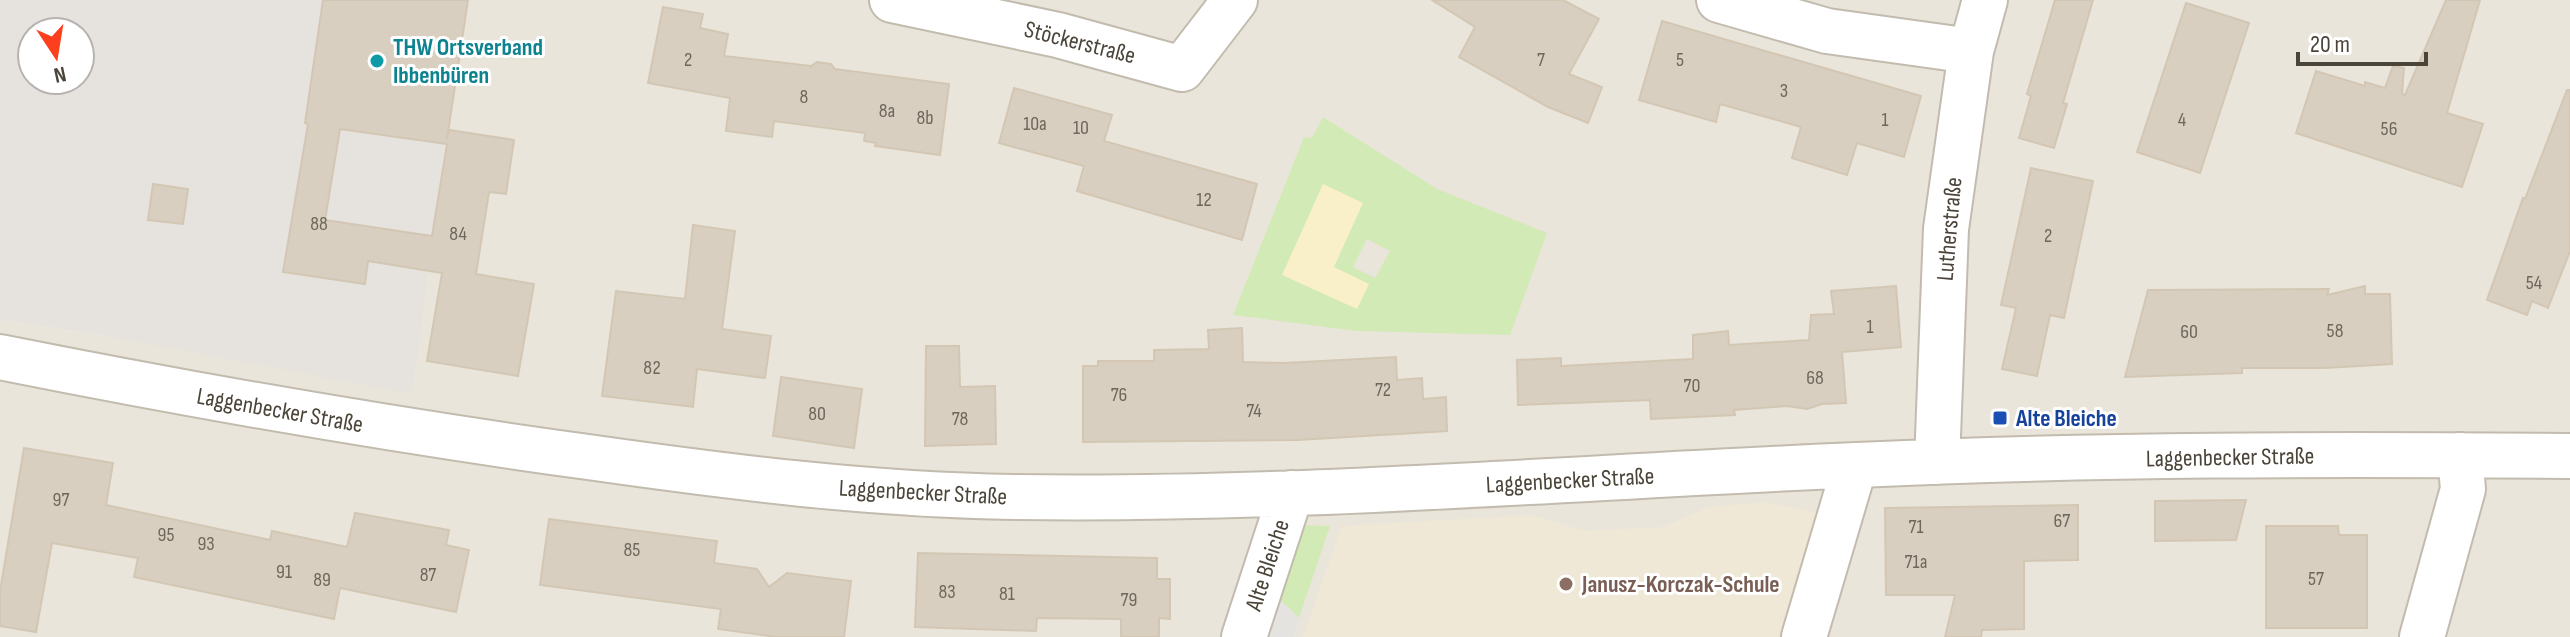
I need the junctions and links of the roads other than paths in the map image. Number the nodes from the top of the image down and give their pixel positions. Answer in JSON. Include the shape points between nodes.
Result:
{"nodes":[{"id":1,"x":892,"y":0,"type":"edge"},
{"id":2,"x":1235,"y":0,"type":"edge"},
{"id":3,"x":1719,"y":0,"type":"edge"},
{"id":4,"x":1985,"y":0,"type":"edge"},
{"id":5,"x":1971,"y":51,"type":"junction"},
{"id":6,"x":0,"y":357,"type":"edge"},
{"id":7,"x":2460,"y":455,"type":"junction"},
{"id":8,"x":2570,"y":456,"type":"edge"},
{"id":9,"x":1937,"y":462,"type":"junction"},
{"id":10,"x":1855,"y":465,"type":"junction"},
{"id":11,"x":1291,"y":493,"type":"junction"},
{"id":12,"x":1244,"y":637,"type":"edge"},
{"id":13,"x":1804,"y":637,"type":"edge"},
{"id":14,"x":2422,"y":637,"type":"edge"}],
"edges":[{"from":1,"to":2,"type":"street","name":"Stöckerstraße","via":[[1058,35],[1182,69]]},
{"from":3,"to":5,"type":"street","via":[[1827,31]]},
{"from":4,"to":5,"type":"street","name":"Lutherstraße"},
{"from":5,"to":9,"type":"street","name":"Lutherstraße","via":[[1946,229]]},
{"from":6,"to":11,"type":"street","name":"Laggenbecker Straße","via":[[337,421],[759,480],[1013,497]]},
{"from":7,"to":8,"type":"street","name":"Laggenbecker Straße"},
{"from":7,"to":9,"type":"street","name":"Laggenbecker Straße"},
{"from":7,"to":14,"type":"street","via":[[2463,489]]},
{"from":9,"to":10,"type":"street","name":"Laggenbecker Straße"},
{"from":10,"to":11,"type":"street","name":"Laggenbecker Straße"},
{"from":10,"to":13,"type":"street"},
{"from":11,"to":12,"type":"street","name":"Alte Bleiche"}]}
